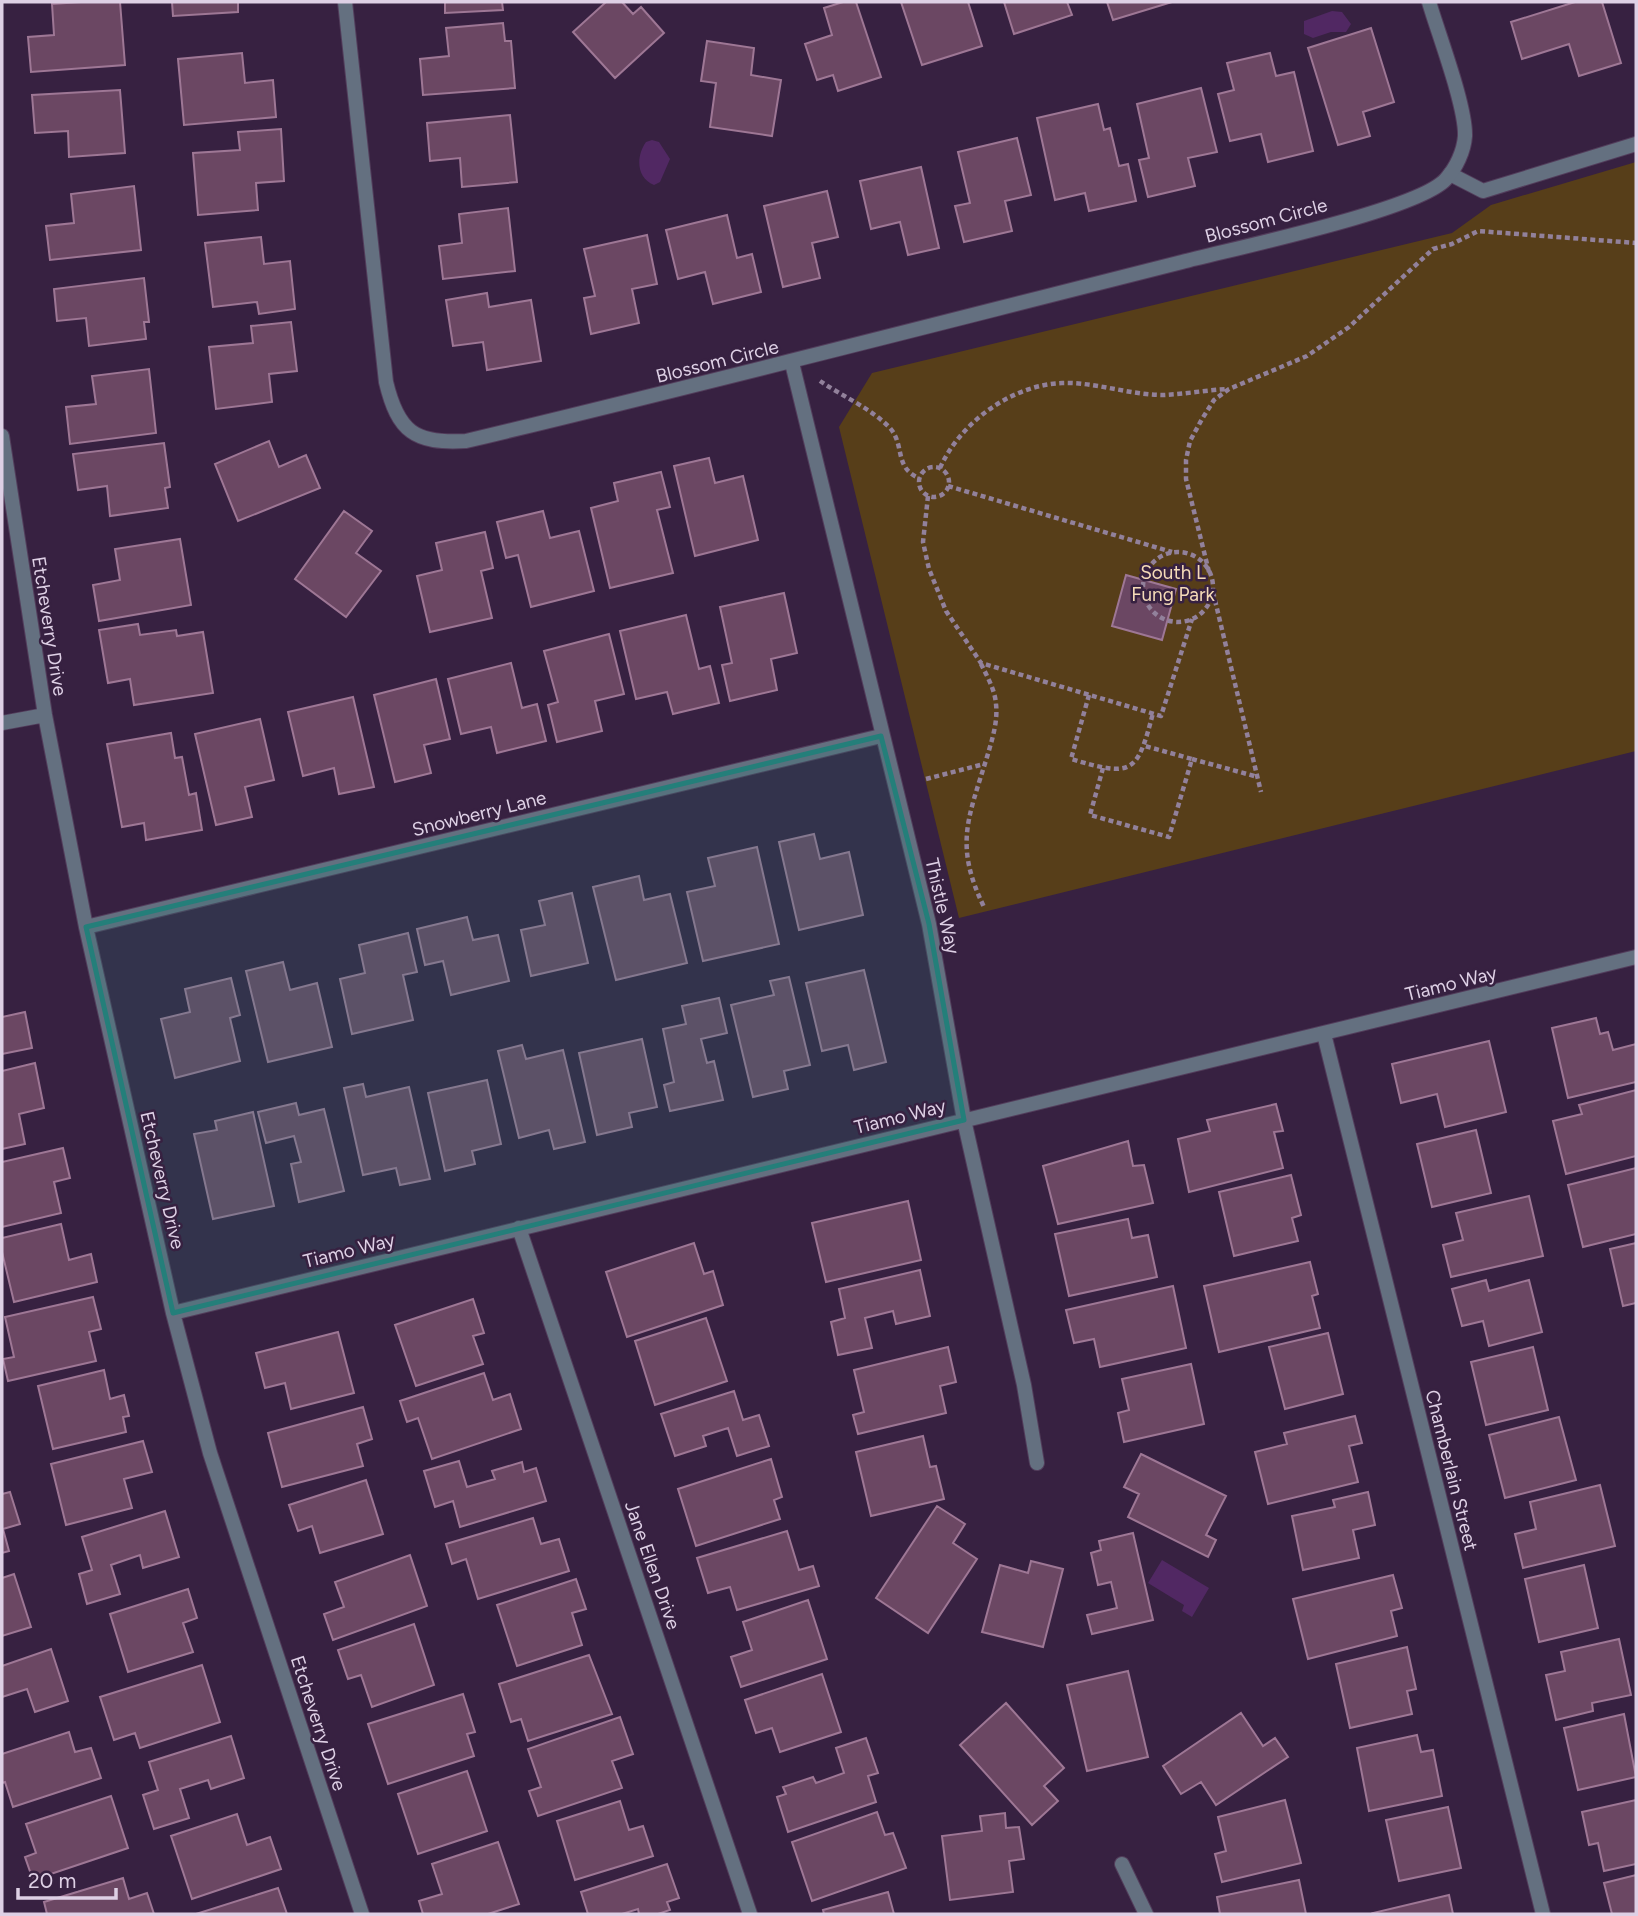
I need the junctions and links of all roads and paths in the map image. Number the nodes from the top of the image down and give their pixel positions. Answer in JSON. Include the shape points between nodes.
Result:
{"nodes":[{"id":1,"x":345,"y":2,"type":"edge"},
{"id":2,"x":1429,"y":2,"type":"edge"},
{"id":3,"x":1636,"y":144,"type":"edge"},
{"id":4,"x":1450,"y":174,"type":"junction"},
{"id":5,"x":1636,"y":243,"type":"edge"},
{"id":6,"x":792,"y":363,"type":"junction"},
{"id":7,"x":1229,"y":389,"type":"junction"},
{"id":8,"x":2,"y":436,"type":"edge"},
{"id":9,"x":940,"y":468,"type":"junction"},
{"id":10,"x":919,"y":478,"type":"junction"},
{"id":11,"x":948,"y":485,"type":"junction"},
{"id":12,"x":928,"y":496,"type":"junction"},
{"id":13,"x":1172,"y":552,"type":"junction"},
{"id":14,"x":1209,"y":572,"type":"junction"},
{"id":15,"x":1212,"y":590,"type":"junction"},
{"id":16,"x":1192,"y":619,"type":"junction"},
{"id":17,"x":981,"y":663,"type":"junction"},
{"id":18,"x":1089,"y":695,"type":"junction"},
{"id":19,"x":1153,"y":713,"type":"junction"},
{"id":20,"x":45,"y":715,"type":"junction"},
{"id":21,"x":2,"y":723,"type":"edge"},
{"id":22,"x":881,"y":736,"type":"junction"},
{"id":23,"x":1145,"y":746,"type":"junction"},
{"id":24,"x":1192,"y":759,"type":"junction"},
{"id":25,"x":984,"y":764,"type":"junction"},
{"id":26,"x":1103,"y":768,"type":"junction"},
{"id":27,"x":1258,"y":777,"type":"junction"},
{"id":28,"x":926,"y":779,"type":"dead end"},
{"id":29,"x":1261,"y":792,"type":"dead end"},
{"id":30,"x":984,"y":907,"type":"dead end"},
{"id":31,"x":86,"y":928,"type":"junction"},
{"id":32,"x":1636,"y":957,"type":"edge"},
{"id":33,"x":1324,"y":1034,"type":"junction"},
{"id":34,"x":964,"y":1120,"type":"junction"},
{"id":35,"x":519,"y":1228,"type":"junction"},
{"id":36,"x":173,"y":1313,"type":"junction"},
{"id":37,"x":1037,"y":1463,"type":"dead end"},
{"id":38,"x":1122,"y":1864,"type":"dead end"},
{"id":39,"x":362,"y":1914,"type":"edge"},
{"id":40,"x":750,"y":1914,"type":"edge"},
{"id":41,"x":1146,"y":1914,"type":"edge"},
{"id":42,"x":1543,"y":1914,"type":"edge"}],
"edges":[{"from":1,"to":6,"type":"street","name":"Blossom Circle","via":[[386,382],[392,410],[412,434],[436,443],[466,442]]},
{"from":2,"to":4,"type":"street","name":"Blossom Circle","via":[[1465,136]]},
{"from":3,"to":4,"type":"street","via":[[1483,191]]},
{"from":4,"to":6,"type":"street","name":"Blossom Circle","via":[[1426,195],[1316,228]]},
{"from":5,"to":7,"type":"path","via":[[1478,230],[1433,249],[1349,327],[1307,356]]},
{"from":6,"to":10,"type":"path","via":[[891,429],[901,464]]},
{"from":6,"to":22,"type":"street","name":"Thistle Way"},
{"from":7,"to":9,"type":"path","via":[[1164,395],[1061,383],[1036,387],[1002,402],[959,435]]},
{"from":7,"to":14,"type":"path","via":[[1214,400],[1202,419],[1186,460],[1186,479]]},
{"from":8,"to":20,"type":"street","name":"Etcheverry Drive"},
{"from":9,"to":10,"type":"path","via":[[928,468]]},
{"from":9,"to":11,"type":"path"},
{"from":10,"to":12,"type":"path","via":[[919,487]]},
{"from":11,"to":12,"type":"path","via":[[943,494]]},
{"from":11,"to":13,"type":"path"},
{"from":12,"to":17,"type":"path","via":[[923,542],[929,569],[946,611]]},
{"from":13,"to":14,"type":"path","via":[[1194,556]]},
{"from":13,"to":16,"type":"path","via":[[1152,563],[1145,573],[1144,597],[1157,616],[1181,622]]},
{"from":14,"to":15,"type":"path"},
{"from":15,"to":16,"type":"path","via":[[1206,607]]},
{"from":15,"to":27,"type":"path"},
{"from":16,"to":19,"type":"path","via":[[1161,716]]},
{"from":17,"to":18,"type":"path"},
{"from":17,"to":25,"type":"path","via":[[996,704]]},
{"from":18,"to":19,"type":"path"},
{"from":18,"to":26,"type":"path","via":[[1071,759]]},
{"from":19,"to":23,"type":"path"},
{"from":20,"to":21,"type":"street"},
{"from":20,"to":31,"type":"street","name":"Etcheverry Drive"},
{"from":22,"to":31,"type":"street","name":"Snowberry Lane"},
{"from":22,"to":34,"type":"street","name":"Thistle Way","via":[[929,923]]},
{"from":23,"to":24,"type":"path"},
{"from":23,"to":26,"type":"path","via":[[1129,767]]},
{"from":24,"to":26,"type":"path","via":[[1169,837],[1090,815]]},
{"from":24,"to":27,"type":"path"},
{"from":25,"to":28,"type":"path"},
{"from":25,"to":30,"type":"path","via":[[966,844],[966,865]]},
{"from":27,"to":29,"type":"path"},
{"from":31,"to":36,"type":"street","name":"Etcheverry Drive"},
{"from":32,"to":33,"type":"street","name":"Tiamo Way"},
{"from":33,"to":34,"type":"street","name":"Tiamo Way"},
{"from":33,"to":42,"type":"street","name":"Chamberlain Street"},
{"from":34,"to":35,"type":"street","name":"Tiamo Way"},
{"from":34,"to":37,"type":"street","name":"Thistle Way","via":[[1024,1385]]},
{"from":35,"to":36,"type":"street","name":"Tiamo Way"},
{"from":35,"to":40,"type":"street","name":"Jane Ellen Drive"},
{"from":36,"to":39,"type":"street","name":"Etcheverry Drive","via":[[210,1453]]},
{"from":38,"to":41,"type":"street"}]}
